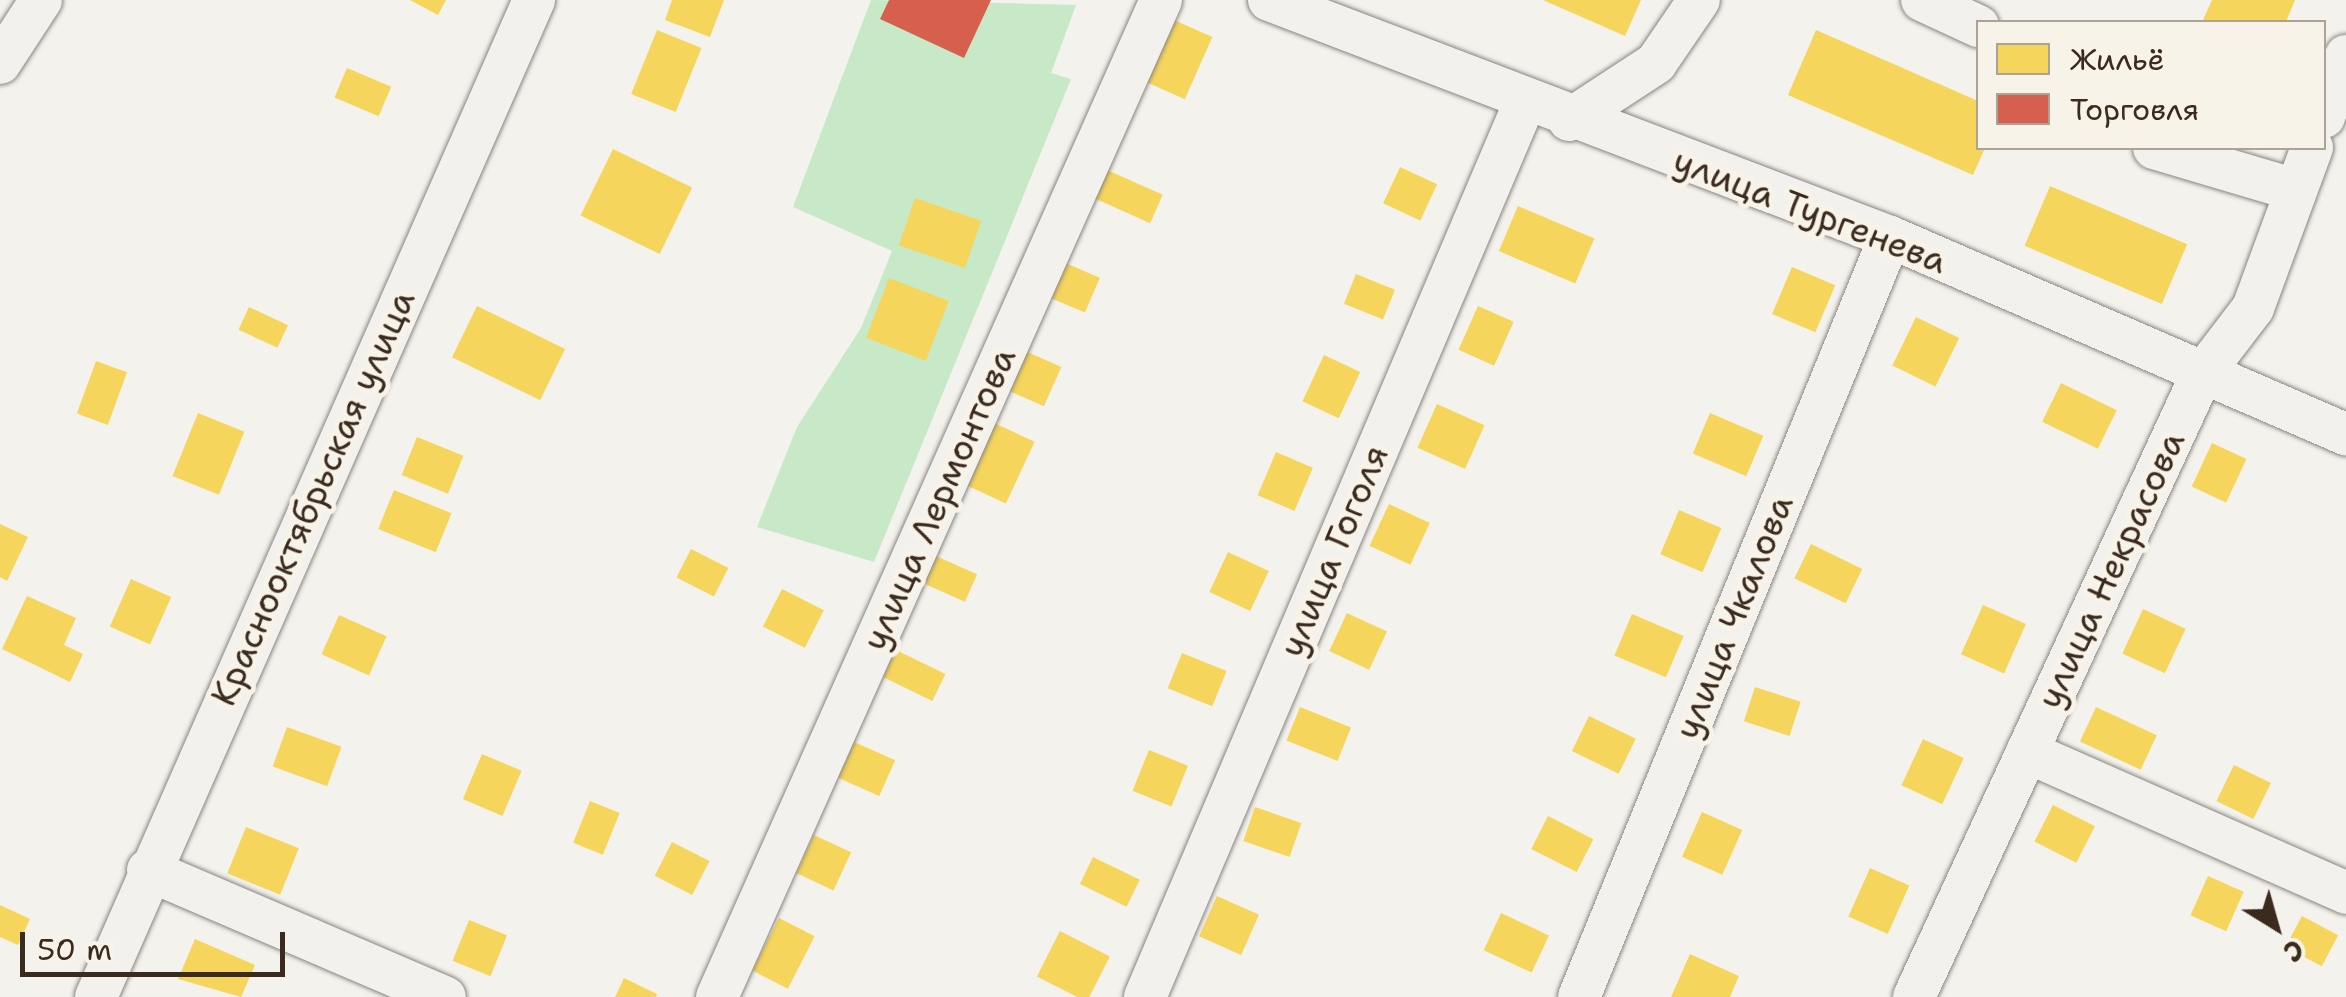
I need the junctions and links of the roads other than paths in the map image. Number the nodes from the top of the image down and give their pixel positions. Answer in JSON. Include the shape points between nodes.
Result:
{"nodes":[{"id":1,"x":41,"y":0,"type":"edge"},
{"id":2,"x":534,"y":0,"type":"edge"},
{"id":3,"x":1161,"y":0,"type":"edge"},
{"id":4,"x":1270,"y":0,"type":"edge"},
{"id":5,"x":1699,"y":0,"type":"edge"},
{"id":6,"x":1922,"y":0,"type":"edge"},
{"id":7,"x":1976,"y":25,"type":"edge"},
{"id":8,"x":2346,"y":56,"type":"edge"},
{"id":9,"x":0,"y":63,"type":"edge"},
{"id":10,"x":1524,"y":104,"type":"junction"},
{"id":11,"x":2326,"y":111,"type":"edge"},
{"id":12,"x":1569,"y":120,"type":"junction"},
{"id":13,"x":2161,"y":150,"type":"edge"},
{"id":14,"x":2311,"y":150,"type":"edge"},
{"id":15,"x":2296,"y":190,"type":"junction"},
{"id":16,"x":1890,"y":237,"type":"junction"},
{"id":17,"x":2201,"y":376,"type":"junction"},
{"id":18,"x":2346,"y":434,"type":"edge"},
{"id":19,"x":2027,"y":752,"type":"junction"},
{"id":20,"x":148,"y":870,"type":"junction"},
{"id":21,"x":2346,"y":893,"type":"edge"},
{"id":22,"x":96,"y":997,"type":"edge"},
{"id":23,"x":445,"y":997,"type":"edge"},
{"id":24,"x":717,"y":997,"type":"edge"},
{"id":25,"x":1145,"y":997,"type":"edge"},
{"id":26,"x":1579,"y":997,"type":"edge"},
{"id":27,"x":1914,"y":997,"type":"edge"}],
"edges":[{"from":1,"to":9,"type":"street"},
{"from":2,"to":20,"type":"street","name":"Краснооктябрьская улица"},
{"from":3,"to":24,"type":"street","name":"улица Лермонтова"},
{"from":4,"to":10,"type":"street","name":"улица Тургенева"},
{"from":5,"to":12,"type":"street","via":[[1656,63]]},
{"from":6,"to":7,"type":"street"},
{"from":8,"to":11,"type":"street"},
{"from":10,"to":12,"type":"street","name":"улица Тургенева"},
{"from":10,"to":25,"type":"street","name":"улица Гоголя"},
{"from":12,"to":16,"type":"street","name":"улица Тургенева"},
{"from":13,"to":15,"type":"street"},
{"from":14,"to":15,"type":"street","name":"улица Некрасова"},
{"from":15,"to":17,"type":"street","name":"улица Некрасова","via":[[2253,308]]},
{"from":16,"to":17,"type":"street","name":"улица Тургенева"},
{"from":16,"to":26,"type":"street","name":"улица Чкалова"},
{"from":17,"to":18,"type":"street","name":"улица Тургенева"},
{"from":17,"to":19,"type":"street","name":"улица Некрасова"},
{"from":19,"to":21,"type":"street"},
{"from":19,"to":27,"type":"street","name":"улица Некрасова"},
{"from":20,"to":22,"type":"street","name":"Краснооктябрьская улица"},
{"from":20,"to":23,"type":"street"}]}
